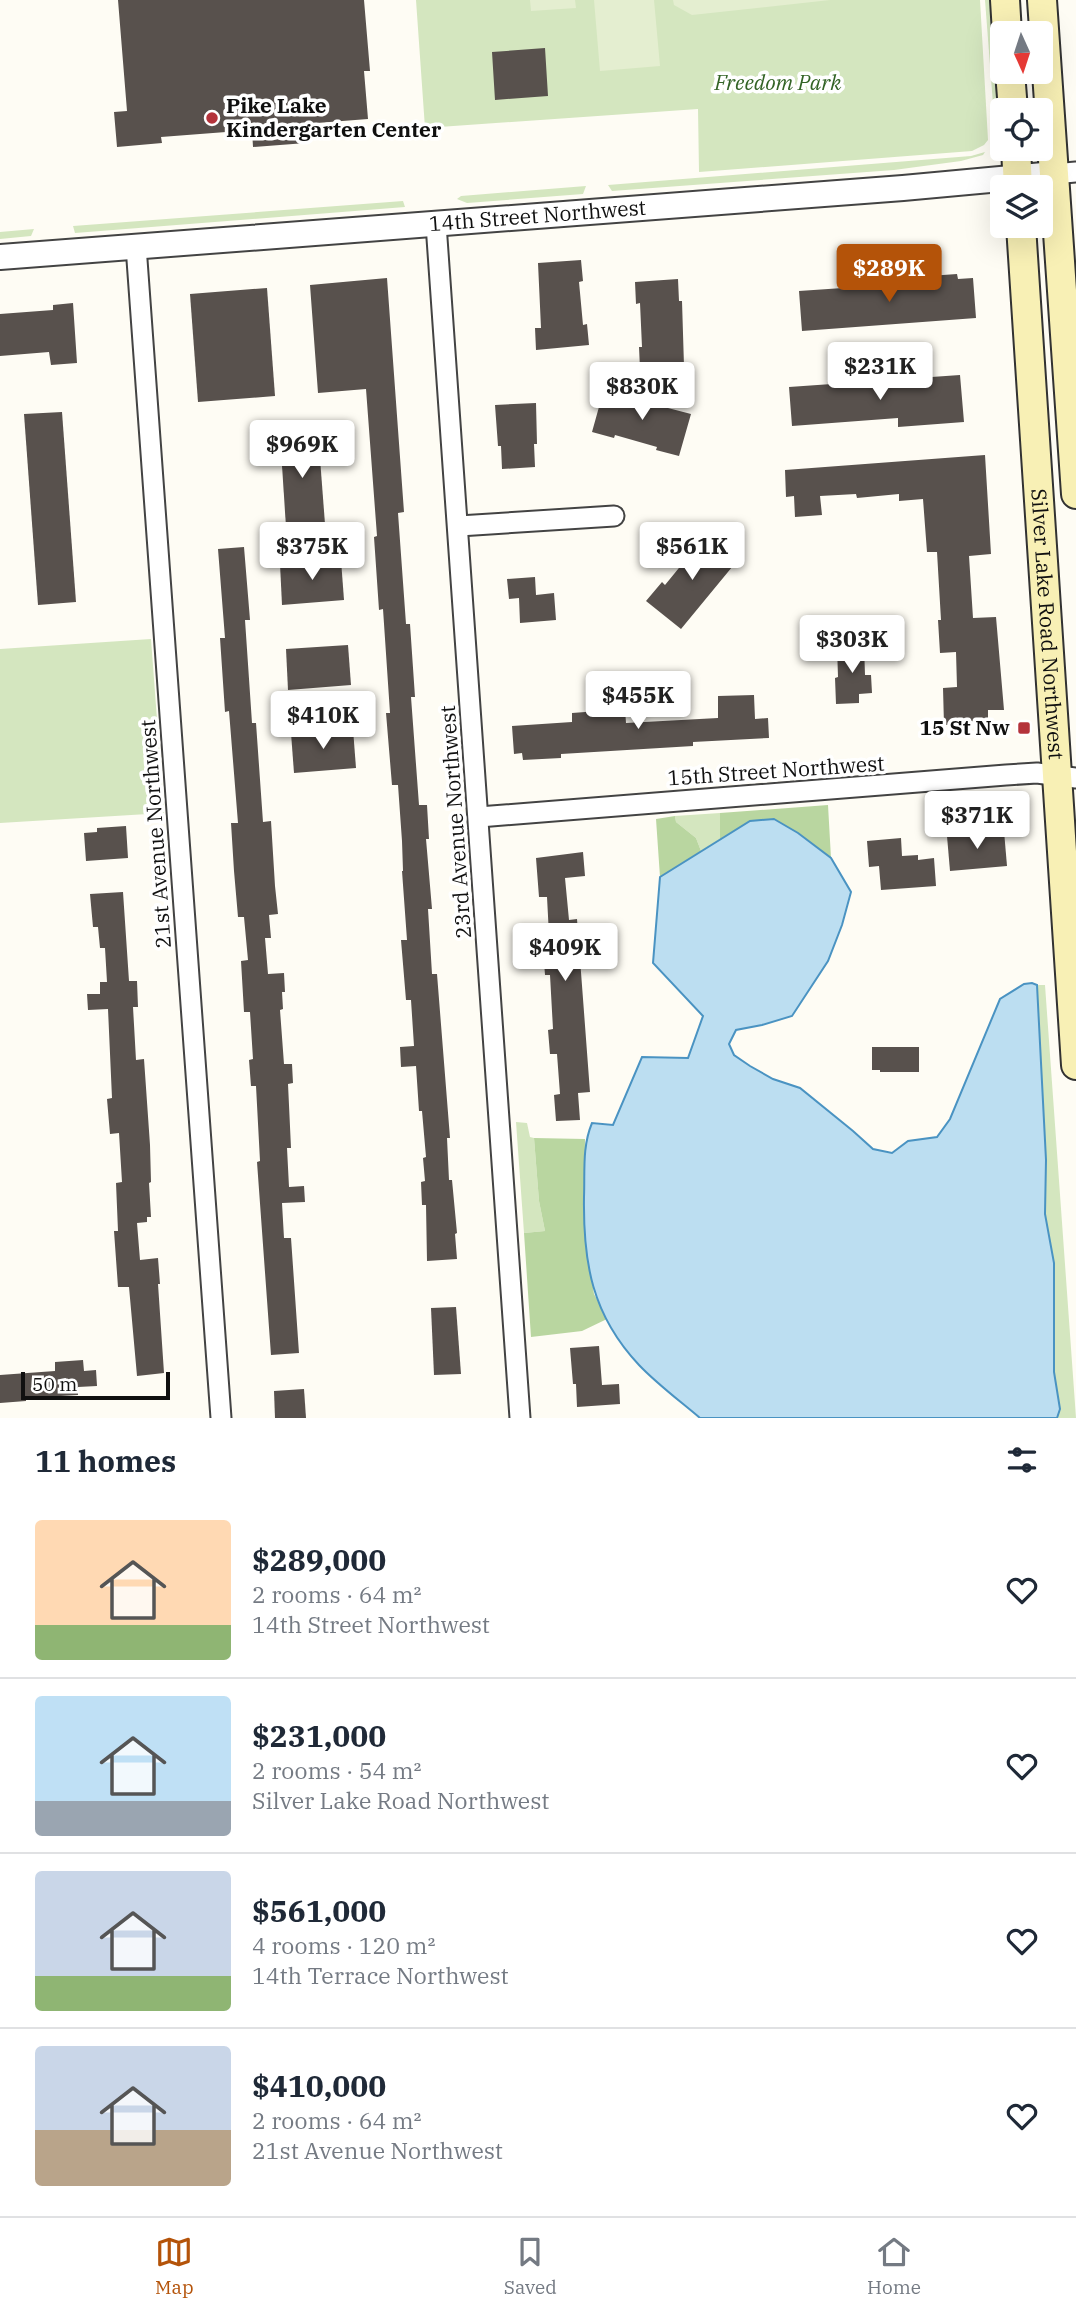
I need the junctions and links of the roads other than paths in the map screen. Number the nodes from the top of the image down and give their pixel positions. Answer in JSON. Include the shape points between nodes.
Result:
{"nodes":[{"id":1,"x":1005,"y":0,"type":"edge"},
{"id":2,"x":1042,"y":0,"type":"edge"},
{"id":3,"x":1006,"y":21,"type":"edge"},
{"id":4,"x":1065,"y":173,"type":"edge"},
{"id":5,"x":990,"y":183,"type":"edge"},
{"id":6,"x":436,"y":224,"type":"junction"},
{"id":7,"x":1022,"y":238,"type":"edge"},
{"id":8,"x":136,"y":246,"type":"junction"},
{"id":9,"x":0,"y":257,"type":"edge"},
{"id":10,"x":1076,"y":494,"type":"edge"},
{"id":11,"x":614,"y":516,"type":"dead end"},
{"id":12,"x":459,"y":526,"type":"junction"},
{"id":13,"x":1067,"y":777,"type":"edge"},
{"id":14,"x":479,"y":817,"type":"junction"},
{"id":15,"x":1076,"y":1065,"type":"edge"},
{"id":16,"x":221,"y":1418,"type":"edge"},
{"id":17,"x":520,"y":1418,"type":"edge"}],
"edges":[{"from":1,"to":3,"type":"main road"},
{"from":2,"to":4,"type":"main road"},
{"from":4,"to":10,"type":"main road"},
{"from":5,"to":6,"type":"street","name":"14th Street Northwest"},
{"from":6,"to":8,"type":"street","name":"14th Street Northwest"},
{"from":6,"to":12,"type":"street","name":"23rd Avenue Northwest"},
{"from":7,"to":13,"type":"main road","name":"Silver Lake Road Northwest"},
{"from":8,"to":9,"type":"street","name":"14th Street Northwest"},
{"from":8,"to":16,"type":"street","name":"21st Avenue Northwest"},
{"from":11,"to":12,"type":"street"},
{"from":12,"to":14,"type":"street","name":"23rd Avenue Northwest"},
{"from":13,"to":14,"type":"street","name":"15th Street Northwest","via":[[1006,775]]},
{"from":13,"to":15,"type":"main road","name":"Silver Lake Road Northwest"},
{"from":14,"to":17,"type":"street","name":"23rd Avenue Northwest"}]}
